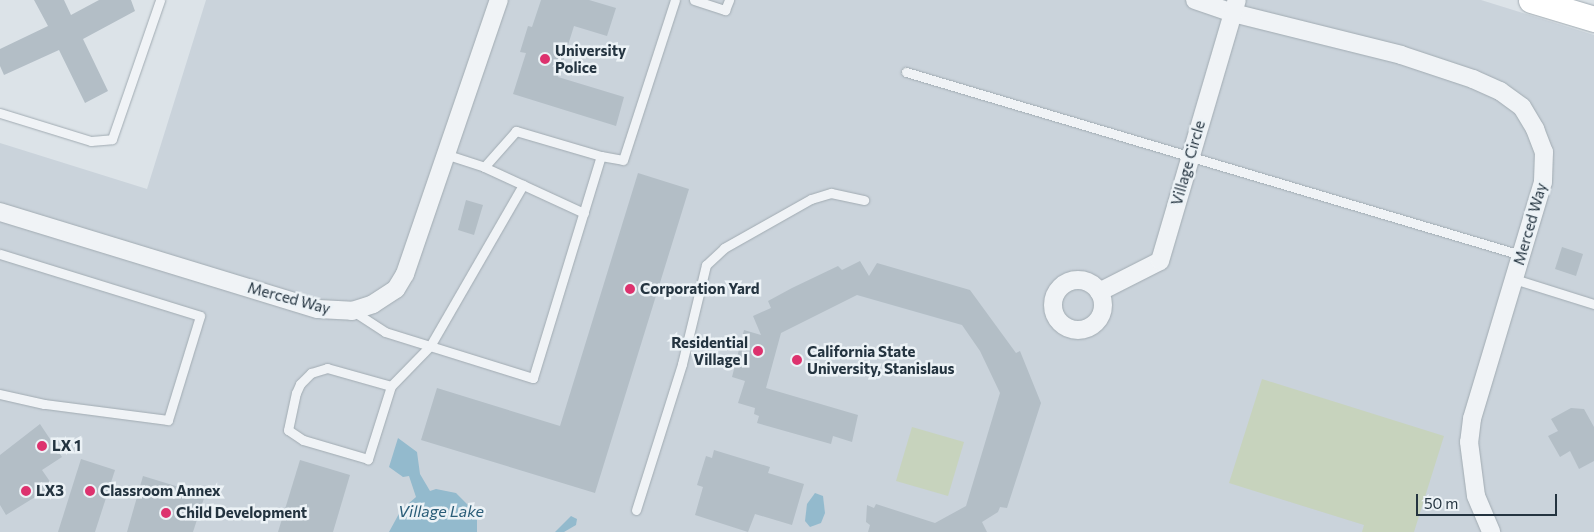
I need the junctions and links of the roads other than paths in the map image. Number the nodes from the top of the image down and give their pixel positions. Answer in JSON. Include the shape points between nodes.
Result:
{"nodes":[{"id":1,"x":160,"y":0,"type":"edge"},
{"id":2,"x":499,"y":0,"type":"edge"},
{"id":3,"x":675,"y":0,"type":"edge"},
{"id":4,"x":694,"y":0,"type":"edge"},
{"id":5,"x":729,"y":0,"type":"edge"},
{"id":6,"x":1195,"y":0,"type":"edge"},
{"id":7,"x":1531,"y":0,"type":"edge"},
{"id":8,"x":1235,"y":7,"type":"edge"},
{"id":9,"x":1594,"y":19,"type":"edge"},
{"id":10,"x":906,"y":72,"type":"dead end"},
{"id":11,"x":0,"y":113,"type":"edge"},
{"id":12,"x":448,"y":155,"type":"junction"},
{"id":13,"x":601,"y":156,"type":"junction"},
{"id":14,"x":1190,"y":157,"type":"junction"},
{"id":15,"x":484,"y":167,"type":"junction"},
{"id":16,"x":523,"y":185,"type":"junction"},
{"id":17,"x":864,"y":200,"type":"dead end"},
{"id":18,"x":0,"y":212,"type":"edge"},
{"id":19,"x":584,"y":213,"type":"junction"},
{"id":20,"x":0,"y":254,"type":"edge"},
{"id":21,"x":1521,"y":255,"type":"junction"},
{"id":22,"x":1514,"y":279,"type":"junction"},
{"id":23,"x":1099,"y":292,"type":"dead end"},
{"id":24,"x":1594,"y":304,"type":"edge"},
{"id":25,"x":352,"y":311,"type":"junction"},
{"id":26,"x":430,"y":346,"type":"junction"},
{"id":27,"x":391,"y":386,"type":"junction"},
{"id":28,"x":0,"y":394,"type":"edge"},
{"id":29,"x":636,"y":510,"type":"dead end"},
{"id":30,"x":1491,"y":532,"type":"edge"}],
"edges":[{"from":1,"to":11,"type":"lane","via":[[112,139],[91,142]]},
{"from":2,"to":12,"type":"street","name":"Merced Way"},
{"from":3,"to":13,"type":"lane","via":[[623,160]]},
{"from":4,"to":5,"type":"lane","via":[[725,10]]},
{"from":6,"to":8,"type":"street","name":"Merced Way"},
{"from":7,"to":9,"type":"street"},
{"from":8,"to":14,"type":"street","name":"Village Circle"},
{"from":8,"to":21,"type":"street","name":"Merced Way","via":[[1401,54],[1473,79],[1500,91],[1522,107],[1535,129],[1544,166],[1543,182]]},
{"from":10,"to":14,"type":"lane"},
{"from":12,"to":15,"type":"lane"},
{"from":12,"to":25,"type":"street","name":"Merced Way","via":[[405,274],[387,297]]},
{"from":13,"to":15,"type":"lane","via":[[516,131]]},
{"from":13,"to":19,"type":"lane"},
{"from":14,"to":21,"type":"lane"},
{"from":14,"to":23,"type":"street","name":"Village Circle","via":[[1160,261]]},
{"from":15,"to":16,"type":"lane"},
{"from":16,"to":19,"type":"lane"},
{"from":16,"to":26,"type":"lane"},
{"from":17,"to":29,"type":"lane","via":[[831,193],[811,199],[724,248],[706,264],[682,364]]},
{"from":18,"to":25,"type":"street","name":"Merced Way","via":[[318,309]]},
{"from":19,"to":26,"type":"lane","via":[[533,378]]},
{"from":20,"to":28,"type":"lane","via":[[200,316],[168,420],[44,404]]},
{"from":21,"to":22,"type":"street","name":"Merced Way"},
{"from":22,"to":24,"type":"lane"},
{"from":22,"to":30,"type":"street","name":"Merced Way","via":[[1472,419],[1469,442],[1476,496]]},
{"from":25,"to":26,"type":"lane","via":[[385,332]]},
{"from":26,"to":27,"type":"lane"},
{"from":27,"to":27,"type":"lane","via":[[327,368],[311,373],[300,384],[288,430],[304,440],[368,459]]}]}
